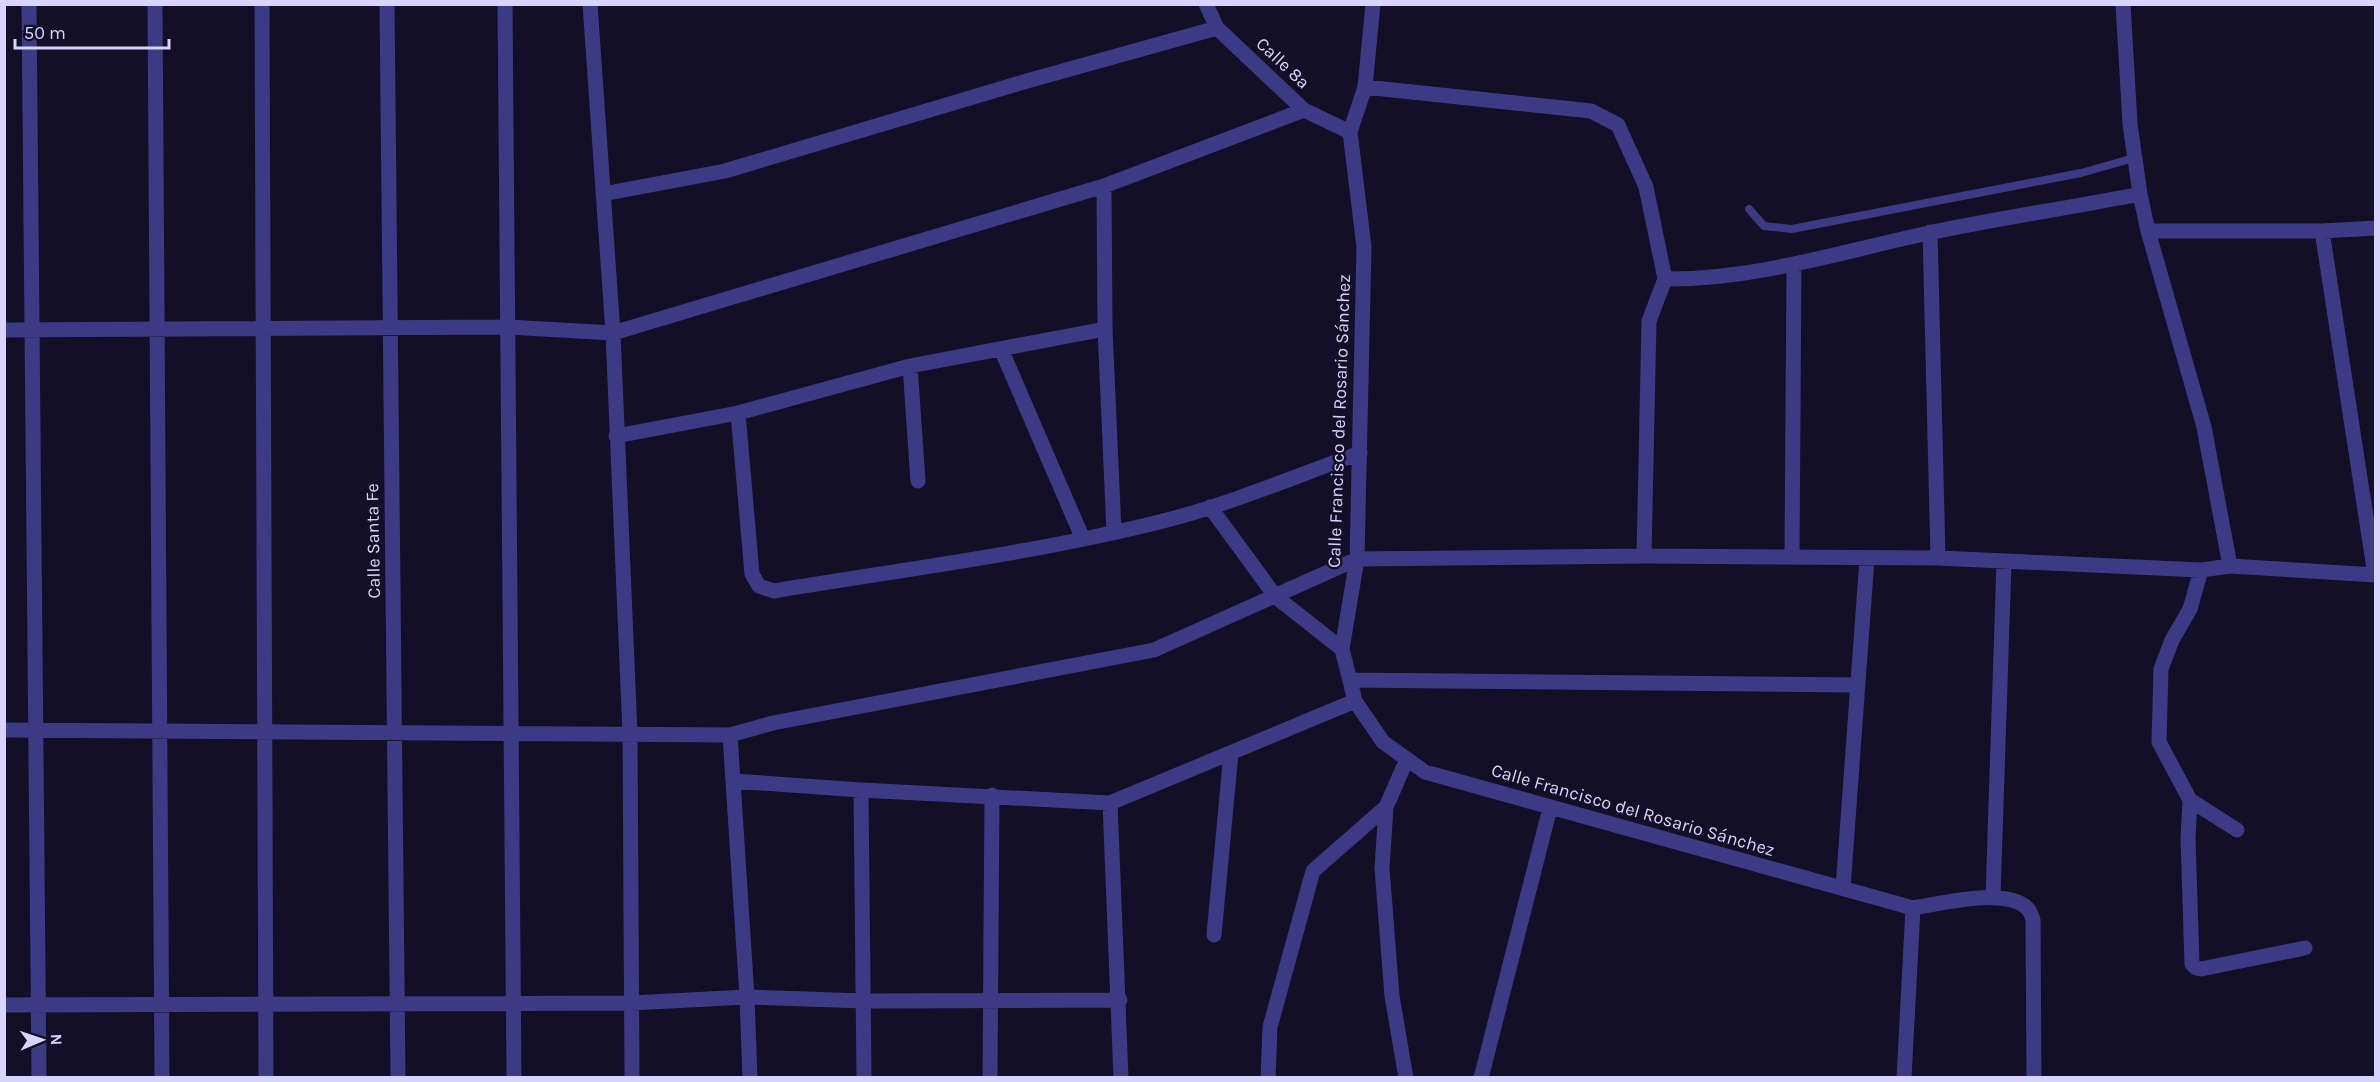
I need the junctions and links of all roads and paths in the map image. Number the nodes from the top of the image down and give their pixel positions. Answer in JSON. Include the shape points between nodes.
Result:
{"nodes":[{"id":1,"x":29,"y":4,"type":"edge"},
{"id":2,"x":155,"y":4,"type":"edge"},
{"id":3,"x":262,"y":4,"type":"edge"},
{"id":4,"x":387,"y":4,"type":"edge"},
{"id":5,"x":505,"y":4,"type":"edge"},
{"id":6,"x":590,"y":4,"type":"edge"},
{"id":7,"x":1206,"y":4,"type":"edge"},
{"id":8,"x":1373,"y":4,"type":"edge"},
{"id":9,"x":2123,"y":4,"type":"edge"},
{"id":10,"x":1216,"y":28,"type":"junction"},
{"id":11,"x":1365,"y":87,"type":"junction"},
{"id":12,"x":1304,"y":110,"type":"junction"},
{"id":13,"x":1350,"y":132,"type":"junction"},
{"id":14,"x":2134,"y":158,"type":"junction"},
{"id":15,"x":1104,"y":186,"type":"junction"},
{"id":16,"x":603,"y":194,"type":"junction"},
{"id":17,"x":2140,"y":194,"type":"junction"},
{"id":18,"x":1749,"y":209,"type":"dead end"},
{"id":19,"x":2376,"y":228,"type":"edge"},
{"id":20,"x":2148,"y":231,"type":"junction"},
{"id":21,"x":2322,"y":231,"type":"junction"},
{"id":22,"x":1930,"y":232,"type":"junction"},
{"id":23,"x":1794,"y":264,"type":"junction"},
{"id":24,"x":1665,"y":279,"type":"junction"},
{"id":25,"x":507,"y":327,"type":"junction"},
{"id":26,"x":390,"y":328,"type":"junction"},
{"id":27,"x":157,"y":329,"type":"junction"},
{"id":28,"x":264,"y":329,"type":"junction"},
{"id":29,"x":1106,"y":329,"type":"junction"},
{"id":30,"x":4,"y":330,"type":"edge"},
{"id":31,"x":31,"y":330,"type":"junction"},
{"id":32,"x":613,"y":333,"type":"junction"},
{"id":33,"x":1001,"y":349,"type":"junction"},
{"id":34,"x":909,"y":366,"type":"junction"},
{"id":35,"x":738,"y":413,"type":"junction"},
{"id":36,"x":616,"y":436,"type":"junction"},
{"id":37,"x":1360,"y":453,"type":"junction"},
{"id":38,"x":918,"y":481,"type":"dead end"},
{"id":39,"x":1210,"y":507,"type":"junction"},
{"id":40,"x":1114,"y":532,"type":"junction"},
{"id":41,"x":1083,"y":539,"type":"junction"},
{"id":42,"x":1644,"y":556,"type":"junction"},
{"id":43,"x":1792,"y":557,"type":"junction"},
{"id":44,"x":1938,"y":558,"type":"junction"},
{"id":45,"x":1357,"y":559,"type":"junction"},
{"id":46,"x":1867,"y":559,"type":"junction"},
{"id":47,"x":2004,"y":562,"type":"junction"},
{"id":48,"x":2230,"y":566,"type":"junction"},
{"id":49,"x":2202,"y":570,"type":"junction"},
{"id":50,"x":2375,"y":575,"type":"edge"},
{"id":51,"x":1276,"y":597,"type":"junction"},
{"id":52,"x":1342,"y":649,"type":"junction"},
{"id":53,"x":1350,"y":680,"type":"junction"},
{"id":54,"x":1857,"y":685,"type":"junction"},
{"id":55,"x":1355,"y":701,"type":"junction"},
{"id":56,"x":4,"y":730,"type":"edge"},
{"id":57,"x":35,"y":730,"type":"junction"},
{"id":58,"x":160,"y":731,"type":"junction"},
{"id":59,"x":265,"y":731,"type":"junction"},
{"id":60,"x":394,"y":732,"type":"junction"},
{"id":61,"x":511,"y":732,"type":"junction"},
{"id":62,"x":630,"y":732,"type":"junction"},
{"id":63,"x":730,"y":735,"type":"junction"},
{"id":64,"x":1231,"y":753,"type":"junction"},
{"id":65,"x":1407,"y":759,"type":"junction"},
{"id":66,"x":734,"y":781,"type":"junction"},
{"id":67,"x":861,"y":790,"type":"junction"},
{"id":68,"x":992,"y":795,"type":"junction"},
{"id":69,"x":2190,"y":800,"type":"junction"},
{"id":70,"x":1110,"y":803,"type":"junction"},
{"id":71,"x":1386,"y":807,"type":"junction"},
{"id":72,"x":1550,"y":808,"type":"junction"},
{"id":73,"x":2236,"y":830,"type":"dead end"},
{"id":74,"x":1843,"y":888,"type":"junction"},
{"id":75,"x":1993,"y":897,"type":"junction"},
{"id":76,"x":1912,"y":908,"type":"junction"},
{"id":77,"x":1214,"y":935,"type":"dead end"},
{"id":78,"x":2306,"y":948,"type":"dead end"},
{"id":79,"x":747,"y":998,"type":"junction"},
{"id":80,"x":989,"y":1000,"type":"junction"},
{"id":81,"x":1120,"y":1000,"type":"junction"},
{"id":82,"x":864,"y":1001,"type":"junction"},
{"id":83,"x":631,"y":1002,"type":"junction"},
{"id":84,"x":513,"y":1003,"type":"junction"},
{"id":85,"x":266,"y":1004,"type":"junction"},
{"id":86,"x":397,"y":1004,"type":"junction"},
{"id":87,"x":4,"y":1005,"type":"edge"},
{"id":88,"x":38,"y":1005,"type":"junction"},
{"id":89,"x":161,"y":1005,"type":"junction"},
{"id":90,"x":39,"y":1077,"type":"edge"},
{"id":91,"x":162,"y":1077,"type":"edge"},
{"id":92,"x":266,"y":1077,"type":"edge"},
{"id":93,"x":398,"y":1077,"type":"edge"},
{"id":94,"x":514,"y":1077,"type":"edge"},
{"id":95,"x":632,"y":1077,"type":"edge"},
{"id":96,"x":750,"y":1077,"type":"edge"},
{"id":97,"x":864,"y":1077,"type":"edge"},
{"id":98,"x":990,"y":1077,"type":"edge"},
{"id":99,"x":1121,"y":1077,"type":"edge"},
{"id":100,"x":1268,"y":1077,"type":"edge"},
{"id":101,"x":1406,"y":1077,"type":"edge"},
{"id":102,"x":1481,"y":1077,"type":"edge"},
{"id":103,"x":1904,"y":1077,"type":"edge"},
{"id":104,"x":2034,"y":1077,"type":"edge"}],
"edges":[{"from":1,"to":31,"type":"street"},
{"from":2,"to":27,"type":"street"},
{"from":3,"to":28,"type":"street"},
{"from":4,"to":26,"type":"street","name":"Calle Santa Fe"},
{"from":5,"to":25,"type":"street"},
{"from":6,"to":16,"type":"street"},
{"from":7,"to":10,"type":"street","name":"Calle 8ª"},
{"from":8,"to":11,"type":"street","name":"Calle Francisco del Rosario Sánchez"},
{"from":9,"to":14,"type":"street"},
{"from":10,"to":12,"type":"street","name":"Calle 8ª"},
{"from":10,"to":16,"type":"street","via":[[725,171]]},
{"from":11,"to":13,"type":"street","name":"Calle Francisco del Rosario Sánchez"},
{"from":11,"to":24,"type":"street","via":[[1592,111],[1618,125],[1646,187]]},
{"from":12,"to":13,"type":"street","name":"Calle 8ª"},
{"from":12,"to":15,"type":"street"},
{"from":13,"to":37,"type":"street","name":"Calle Francisco del Rosario Sánchez","via":[[1364,247]]},
{"from":14,"to":17,"type":"street"},
{"from":14,"to":18,"type":"lane","via":[[2081,173],[1792,229],[1764,226]]},
{"from":15,"to":29,"type":"street"},
{"from":15,"to":32,"type":"street"},
{"from":16,"to":32,"type":"street"},
{"from":17,"to":20,"type":"street"},
{"from":17,"to":22,"type":"street"},
{"from":19,"to":21,"type":"street"},
{"from":20,"to":21,"type":"street"},
{"from":20,"to":48,"type":"street","via":[[2204,427]]},
{"from":21,"to":50,"type":"street"},
{"from":22,"to":23,"type":"street"},
{"from":22,"to":44,"type":"street"},
{"from":23,"to":24,"type":"street","via":[[1727,275]]},
{"from":23,"to":43,"type":"street"},
{"from":24,"to":42,"type":"street","via":[[1649,321]]},
{"from":25,"to":26,"type":"street"},
{"from":25,"to":32,"type":"street"},
{"from":25,"to":61,"type":"street"},
{"from":26,"to":28,"type":"street"},
{"from":26,"to":60,"type":"street","name":"Calle Santa Fe"},
{"from":27,"to":28,"type":"street"},
{"from":27,"to":31,"type":"street"},
{"from":27,"to":58,"type":"street"},
{"from":28,"to":59,"type":"street"},
{"from":29,"to":33,"type":"street"},
{"from":29,"to":40,"type":"street"},
{"from":30,"to":31,"type":"street"},
{"from":31,"to":57,"type":"street"},
{"from":32,"to":36,"type":"street"},
{"from":33,"to":34,"type":"street"},
{"from":33,"to":41,"type":"street"},
{"from":34,"to":35,"type":"street"},
{"from":34,"to":38,"type":"street"},
{"from":35,"to":36,"type":"street"},
{"from":35,"to":41,"type":"street","via":[[752,574],[759,586],[774,591]]},
{"from":36,"to":62,"type":"street"},
{"from":37,"to":39,"type":"street"},
{"from":37,"to":45,"type":"street","name":"Calle Francisco del Rosario Sánchez"},
{"from":39,"to":40,"type":"street"},
{"from":39,"to":51,"type":"street"},
{"from":40,"to":41,"type":"street"},
{"from":42,"to":43,"type":"street"},
{"from":42,"to":45,"type":"street"},
{"from":43,"to":46,"type":"street"},
{"from":44,"to":46,"type":"street"},
{"from":44,"to":47,"type":"street"},
{"from":45,"to":51,"type":"street"},
{"from":45,"to":52,"type":"street","name":"Calle Francisco del Rosario Sánchez"},
{"from":46,"to":54,"type":"street"},
{"from":47,"to":49,"type":"street"},
{"from":47,"to":75,"type":"street"},
{"from":48,"to":49,"type":"street"},
{"from":48,"to":50,"type":"street"},
{"from":49,"to":69,"type":"street","via":[[2190,609],[2161,669],[2159,742]]},
{"from":51,"to":52,"type":"street"},
{"from":51,"to":63,"type":"street","via":[[1154,650],[773,723]]},
{"from":52,"to":53,"type":"street","name":"Calle Francisco del Rosario Sánchez"},
{"from":53,"to":54,"type":"street"},
{"from":53,"to":55,"type":"street","name":"Calle Francisco del Rosario Sánchez"},
{"from":54,"to":74,"type":"street"},
{"from":55,"to":64,"type":"street"},
{"from":55,"to":65,"type":"street","name":"Calle Francisco del Rosario Sánchez","via":[[1383,742]]},
{"from":56,"to":57,"type":"street"},
{"from":57,"to":58,"type":"street"},
{"from":57,"to":88,"type":"street"},
{"from":58,"to":59,"type":"street"},
{"from":58,"to":89,"type":"street"},
{"from":59,"to":60,"type":"street"},
{"from":59,"to":85,"type":"street"},
{"from":60,"to":61,"type":"street"},
{"from":60,"to":86,"type":"street","name":"Calle Santa Fe"},
{"from":61,"to":62,"type":"street"},
{"from":61,"to":84,"type":"street"},
{"from":62,"to":63,"type":"street"},
{"from":62,"to":83,"type":"street"},
{"from":63,"to":66,"type":"street"},
{"from":64,"to":70,"type":"street"},
{"from":64,"to":77,"type":"street"},
{"from":65,"to":71,"type":"street"},
{"from":65,"to":72,"type":"street","name":"Calle Francisco del Rosario Sánchez","via":[[1425,772]]},
{"from":66,"to":67,"type":"street"},
{"from":66,"to":79,"type":"street"},
{"from":67,"to":68,"type":"street"},
{"from":67,"to":82,"type":"street"},
{"from":68,"to":70,"type":"street"},
{"from":68,"to":80,"type":"street"},
{"from":69,"to":73,"type":"street"},
{"from":69,"to":78,"type":"street","via":[[2192,964],[2201,969]]},
{"from":70,"to":81,"type":"street"},
{"from":71,"to":100,"type":"street","via":[[1313,871],[1270,1027]]},
{"from":71,"to":101,"type":"street","via":[[1382,868],[1392,996]]},
{"from":72,"to":74,"type":"street","name":"Calle Francisco del Rosario Sánchez"},
{"from":72,"to":102,"type":"street"},
{"from":74,"to":76,"type":"street","name":"Calle Francisco del Rosario Sánchez"},
{"from":75,"to":76,"type":"street"},
{"from":75,"to":104,"type":"street","via":[[2017,901],[2029,909],[2034,920]]},
{"from":76,"to":103,"type":"street"},
{"from":79,"to":82,"type":"street"},
{"from":79,"to":83,"type":"street"},
{"from":79,"to":96,"type":"street"},
{"from":80,"to":81,"type":"street"},
{"from":80,"to":82,"type":"street"},
{"from":80,"to":98,"type":"street"},
{"from":81,"to":99,"type":"street"},
{"from":82,"to":97,"type":"street"},
{"from":83,"to":84,"type":"street"},
{"from":83,"to":95,"type":"street"},
{"from":84,"to":86,"type":"street"},
{"from":84,"to":94,"type":"street"},
{"from":85,"to":86,"type":"street"},
{"from":85,"to":89,"type":"street"},
{"from":85,"to":92,"type":"street"},
{"from":86,"to":93,"type":"street","name":"Calle Santa Fe"},
{"from":87,"to":88,"type":"street"},
{"from":88,"to":89,"type":"street"},
{"from":88,"to":90,"type":"street"},
{"from":89,"to":91,"type":"street"}]}
